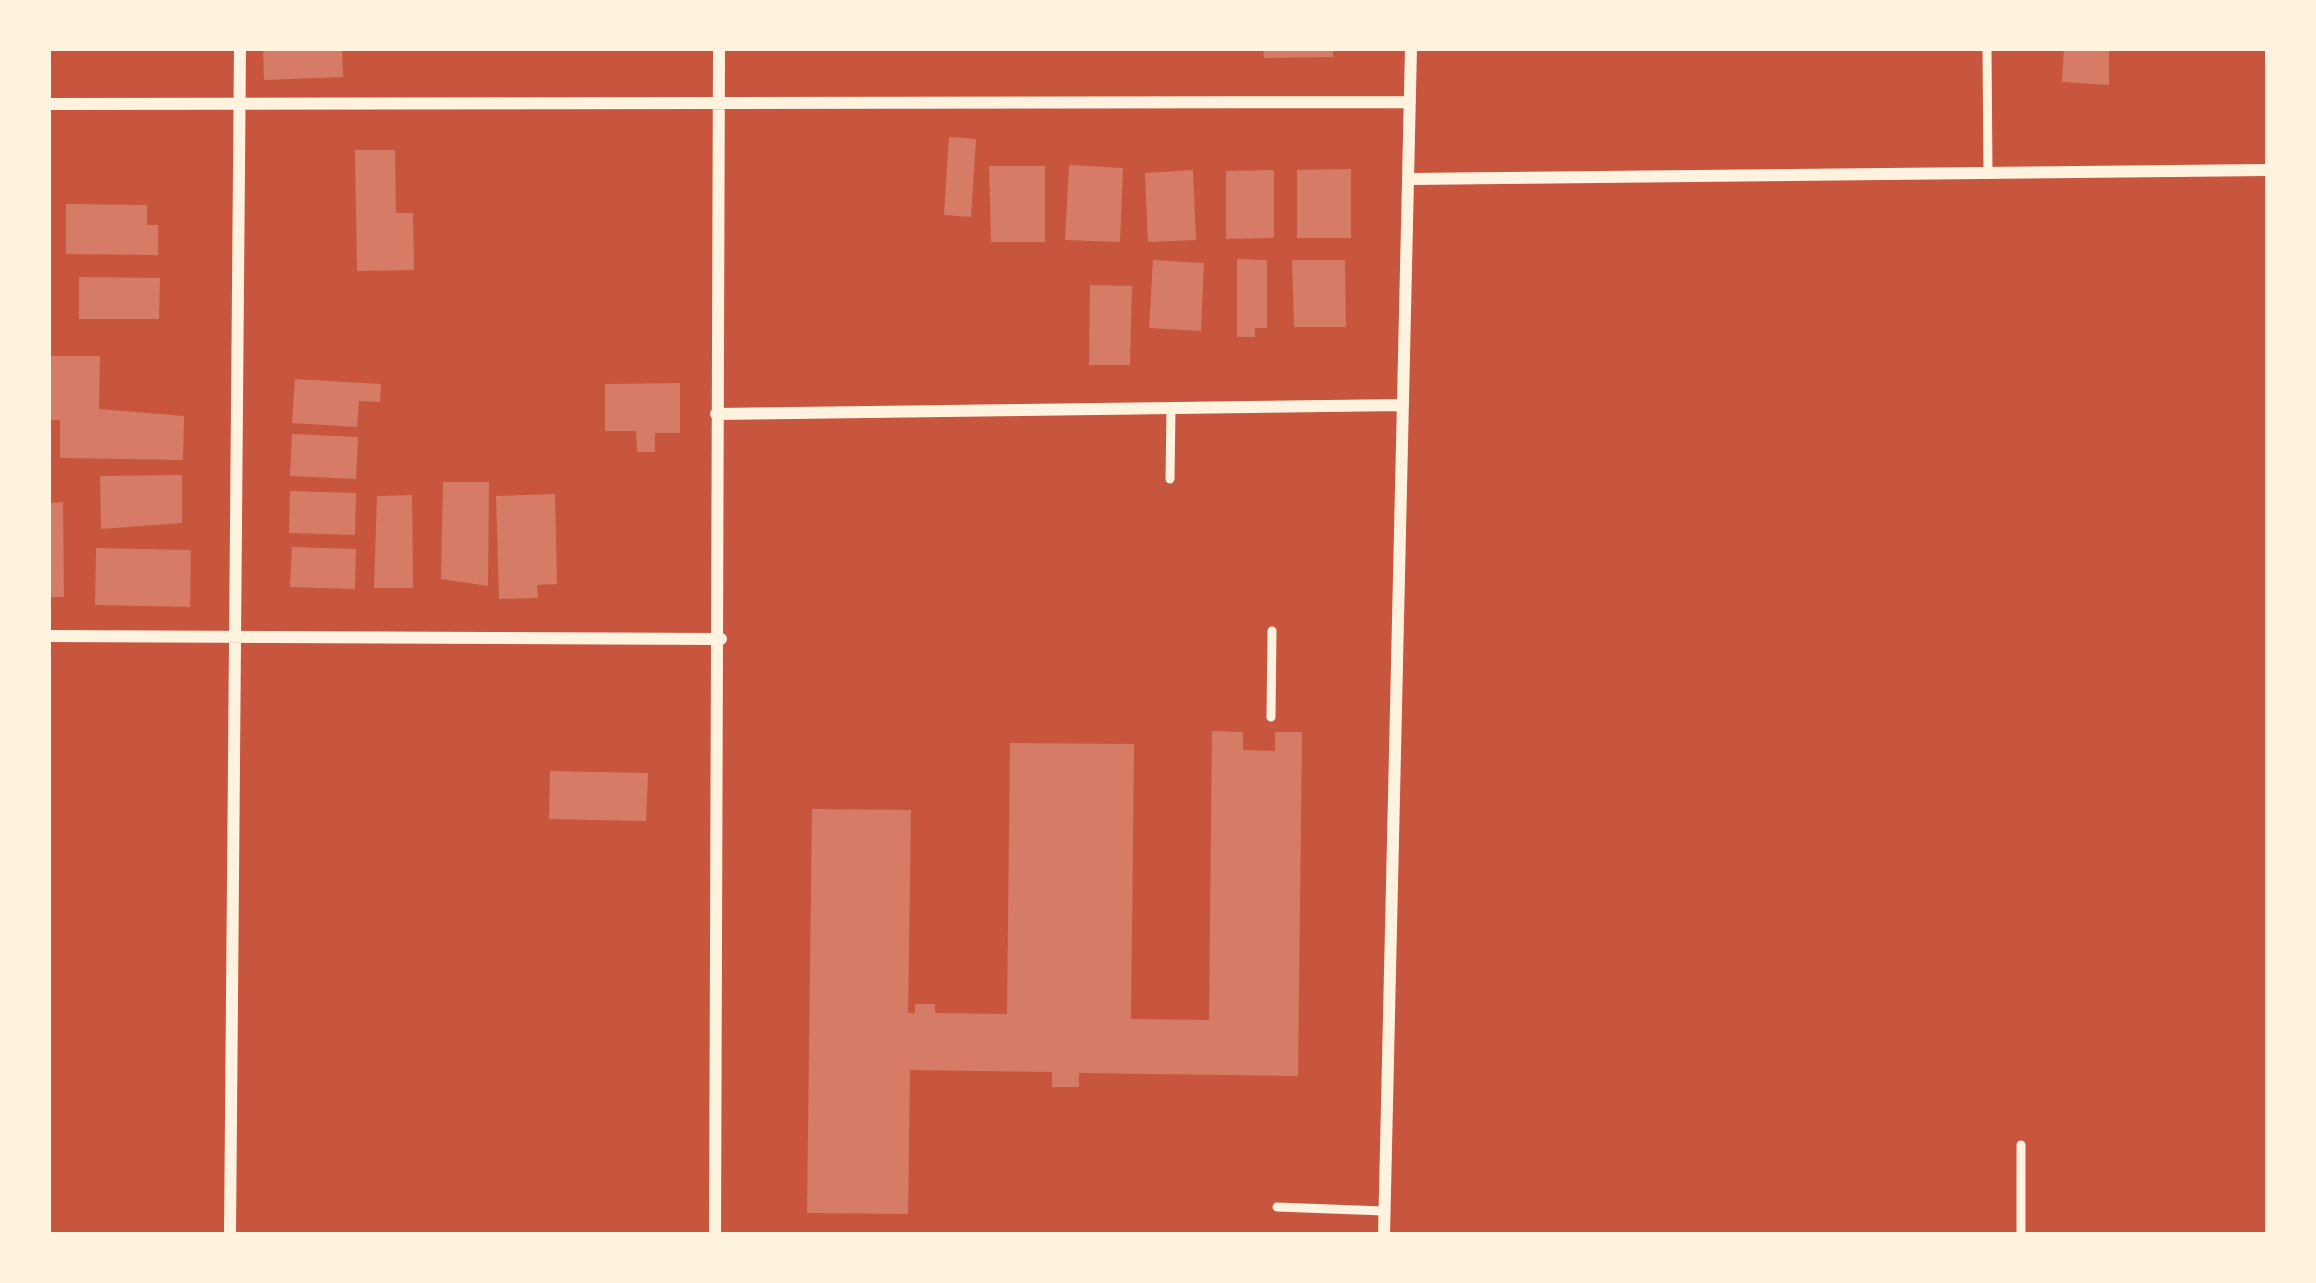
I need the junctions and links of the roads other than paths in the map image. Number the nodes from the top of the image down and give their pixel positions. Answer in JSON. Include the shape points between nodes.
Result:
{"nodes":[{"id":1,"x":240,"y":48,"type":"edge"},
{"id":2,"x":719,"y":48,"type":"edge"},
{"id":3,"x":1411,"y":48,"type":"edge"},
{"id":4,"x":1988,"y":48,"type":"edge"},
{"id":5,"x":1410,"y":103,"type":"junction"},
{"id":6,"x":48,"y":104,"type":"edge"},
{"id":7,"x":239,"y":105,"type":"junction"},
{"id":8,"x":718,"y":106,"type":"junction"},
{"id":9,"x":2268,"y":170,"type":"edge"},
{"id":10,"x":1988,"y":172,"type":"junction"},
{"id":11,"x":1408,"y":178,"type":"junction"},
{"id":12,"x":1403,"y":405,"type":"junction"},
{"id":13,"x":1171,"y":408,"type":"junction"},
{"id":14,"x":716,"y":414,"type":"junction"},
{"id":15,"x":1170,"y":479,"type":"dead end"},
{"id":16,"x":1272,"y":631,"type":"dead end"},
{"id":17,"x":48,"y":636,"type":"edge"},
{"id":18,"x":235,"y":637,"type":"junction"},
{"id":19,"x":721,"y":639,"type":"junction"},
{"id":20,"x":1271,"y":717,"type":"dead end"},
{"id":21,"x":2021,"y":1145,"type":"dead end"},
{"id":22,"x":1277,"y":1207,"type":"dead end"},
{"id":23,"x":1384,"y":1211,"type":"junction"},
{"id":24,"x":230,"y":1235,"type":"edge"},
{"id":25,"x":715,"y":1235,"type":"edge"},
{"id":26,"x":1384,"y":1235,"type":"edge"},
{"id":27,"x":2021,"y":1235,"type":"edge"}],
"edges":[{"from":1,"to":7,"type":"street"},
{"from":2,"to":8,"type":"street"},
{"from":3,"to":5,"type":"street"},
{"from":4,"to":10,"type":"lane"},
{"from":5,"to":8,"type":"street"},
{"from":5,"to":11,"type":"street"},
{"from":6,"to":7,"type":"street"},
{"from":7,"to":8,"type":"street"},
{"from":7,"to":18,"type":"street"},
{"from":8,"to":14,"type":"street"},
{"from":9,"to":10,"type":"street"},
{"from":10,"to":11,"type":"street"},
{"from":11,"to":12,"type":"street"},
{"from":12,"to":13,"type":"street"},
{"from":12,"to":23,"type":"street"},
{"from":13,"to":14,"type":"street"},
{"from":13,"to":15,"type":"lane"},
{"from":14,"to":19,"type":"street"},
{"from":16,"to":20,"type":"lane"},
{"from":17,"to":18,"type":"street"},
{"from":18,"to":19,"type":"street"},
{"from":18,"to":24,"type":"street"},
{"from":19,"to":25,"type":"street"},
{"from":21,"to":27,"type":"lane"},
{"from":22,"to":23,"type":"lane"},
{"from":23,"to":26,"type":"street"}]}
